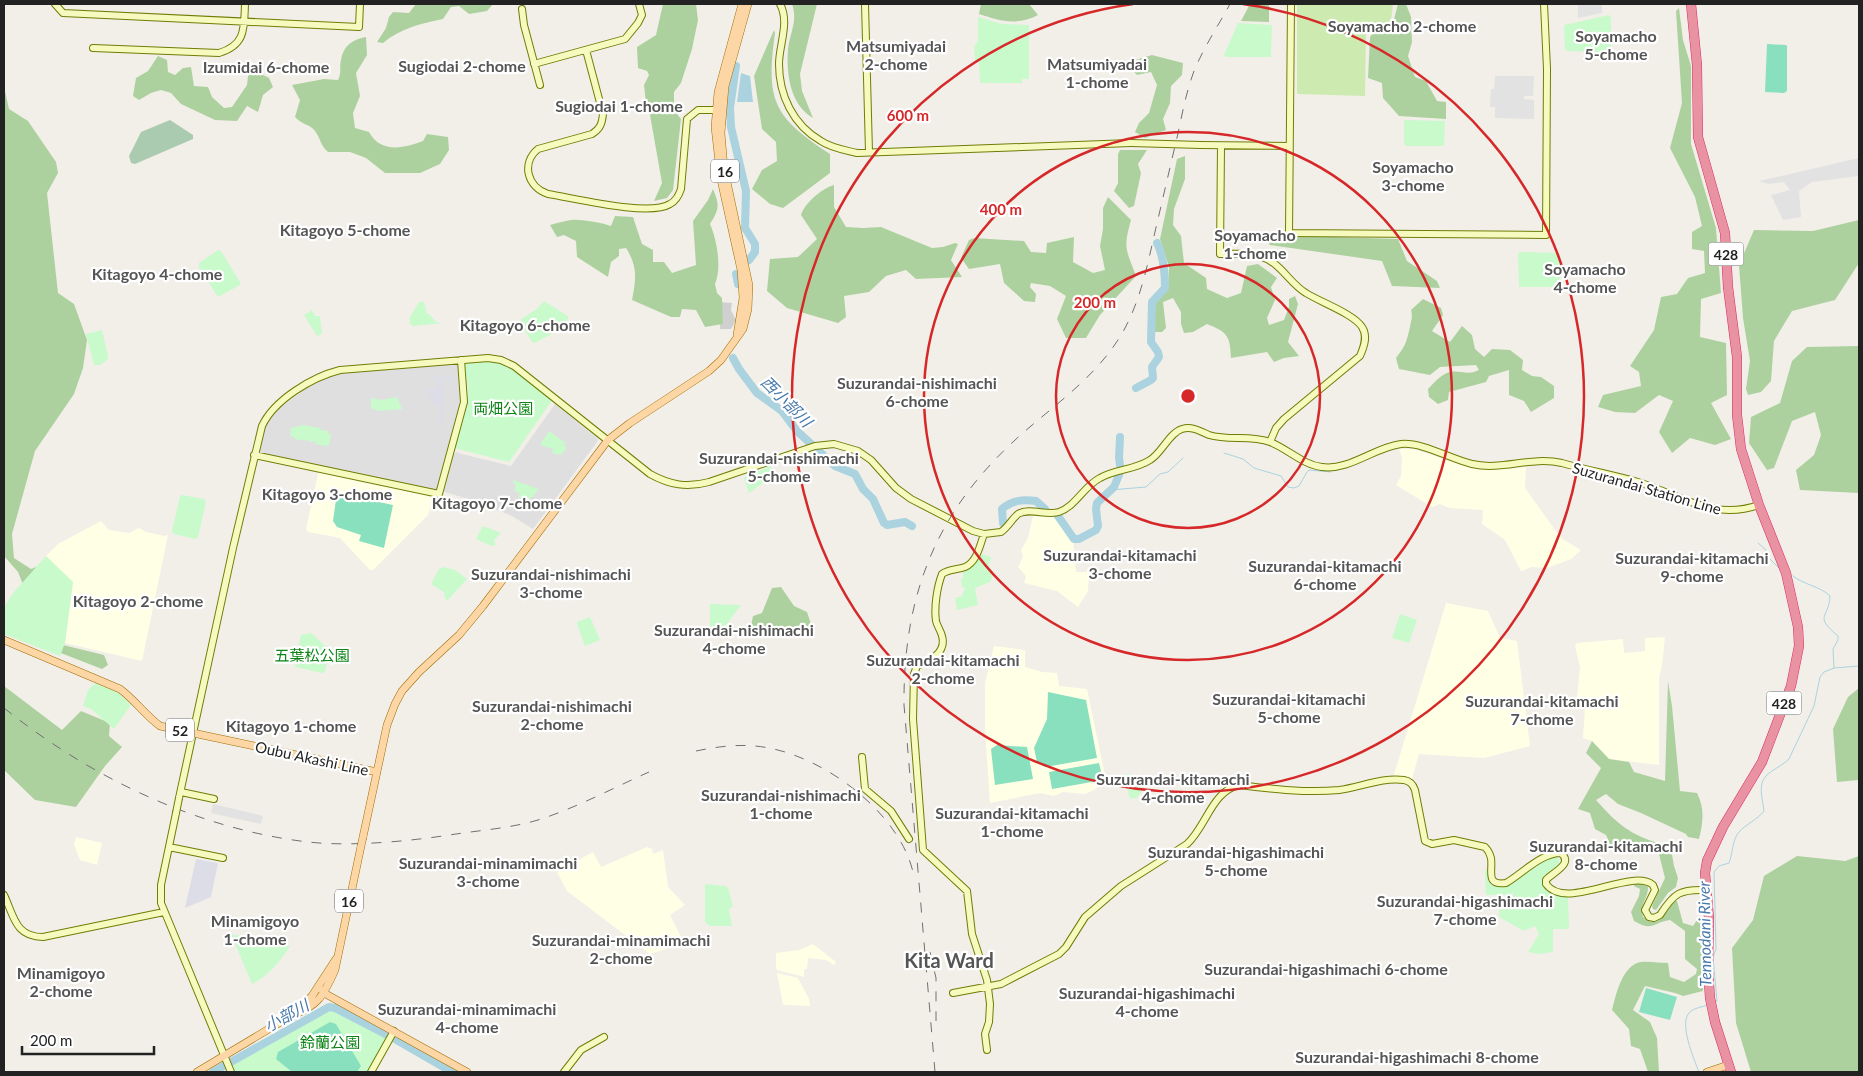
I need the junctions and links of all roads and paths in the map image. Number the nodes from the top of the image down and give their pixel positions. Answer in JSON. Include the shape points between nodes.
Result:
{"nodes":[{"id":1,"x":55,"y":4,"type":"edge"},
{"id":2,"x":246,"y":4,"type":"edge"},
{"id":3,"x":360,"y":4,"type":"edge"},
{"id":4,"x":639,"y":4,"type":"edge"},
{"id":5,"x":742,"y":4,"type":"edge"},
{"id":6,"x":748,"y":4,"type":"edge"},
{"id":7,"x":780,"y":4,"type":"edge"},
{"id":8,"x":865,"y":4,"type":"edge"},
{"id":9,"x":1291,"y":4,"type":"edge"},
{"id":10,"x":1544,"y":4,"type":"edge"},
{"id":11,"x":1691,"y":4,"type":"edge"},
{"id":12,"x":522,"y":10,"type":"dead end"},
{"id":13,"x":245,"y":21,"type":"junction"},
{"id":14,"x":93,"y":48,"type":"dead end"},
{"id":15,"x":586,"y":50,"type":"junction"},
{"id":16,"x":534,"y":64,"type":"junction"},
{"id":17,"x":540,"y":85,"type":"dead end"},
{"id":18,"x":716,"y":110,"type":"junction"},
{"id":19,"x":1221,"y":146,"type":"junction"},
{"id":20,"x":1289,"y":146,"type":"junction"},
{"id":21,"x":869,"y":152,"type":"junction"},
{"id":22,"x":737,"y":336,"type":"junction"},
{"id":23,"x":461,"y":360,"type":"junction"},
{"id":24,"x":608,"y":440,"type":"junction"},
{"id":25,"x":1270,"y":442,"type":"junction"},
{"id":26,"x":254,"y":455,"type":"junction"},
{"id":27,"x":1759,"y":505,"type":"junction"},
{"id":28,"x":984,"y":534,"type":"junction"},
{"id":29,"x":4,"y":640,"type":"edge"},
{"id":30,"x":193,"y":733,"type":"junction"},
{"id":31,"x":862,"y":757,"type":"dead end"},
{"id":32,"x":377,"y":772,"type":"junction"},
{"id":33,"x":180,"y":795,"type":"junction"},
{"id":34,"x":214,"y":799,"type":"dead end"},
{"id":35,"x":909,"y":839,"type":"dead end"},
{"id":36,"x":169,"y":847,"type":"junction"},
{"id":37,"x":223,"y":858,"type":"dead end"},
{"id":38,"x":1706,"y":890,"type":"junction"},
{"id":39,"x":4,"y":895,"type":"edge"},
{"id":40,"x":164,"y":912,"type":"junction"},
{"id":41,"x":337,"y":957,"type":"junction"},
{"id":42,"x":319,"y":986,"type":"junction"},
{"id":43,"x":988,"y":988,"type":"junction"},
{"id":44,"x":326,"y":991,"type":"junction"},
{"id":45,"x":953,"y":994,"type":"dead end"},
{"id":46,"x":289,"y":1017,"type":"junction"},
{"id":47,"x":394,"y":1032,"type":"junction"},
{"id":48,"x":604,"y":1037,"type":"dead end"},
{"id":49,"x":987,"y":1050,"type":"dead end"},
{"id":50,"x":224,"y":1058,"type":"junction"},
{"id":51,"x":1729,"y":1069,"type":"edge"},
{"id":52,"x":197,"y":1072,"type":"edge"},
{"id":53,"x":230,"y":1072,"type":"edge"},
{"id":54,"x":371,"y":1072,"type":"edge"},
{"id":55,"x":467,"y":1072,"type":"edge"},
{"id":56,"x":564,"y":1072,"type":"edge"},
{"id":57,"x":1707,"y":1072,"type":"edge"}],
"edges":[{"from":1,"to":13,"type":"street","via":[[63,13]]},
{"from":2,"to":13,"type":"street"},
{"from":3,"to":13,"type":"street","via":[[359,27]]},
{"from":4,"to":15,"type":"street","via":[[642,15],[625,39]]},
{"from":5,"to":18,"type":"main road","number":"16","via":[[721,78]]},
{"from":6,"to":22,"type":"main road","number":"16","via":[[725,86],[721,133],[724,168],[749,285],[748,309],[743,329]]},
{"from":7,"to":21,"type":"street","via":[[784,17],[780,79],[783,96],[791,112],[821,142],[841,149]]},
{"from":8,"to":21,"type":"street"},
{"from":9,"to":20,"type":"street"},
{"from":10,"to":20,"type":"street","via":[[1546,235],[1289,233]]},
{"from":11,"to":27,"type":"highway","number":"428","via":[[1697,65],[1698,137],[1724,233],[1736,356],[1740,449]]},
{"from":12,"to":16,"type":"street"},
{"from":13,"to":14,"type":"street","via":[[240,41],[219,53]]},
{"from":15,"to":16,"type":"street"},
{"from":15,"to":18,"type":"street","via":[[602,122],[592,134],[538,149],[532,154],[528,169],[538,190],[644,209],[672,204],[681,189],[688,119],[698,110]]},
{"from":16,"to":17,"type":"street"},
{"from":18,"to":22,"type":"main road","number":"16","via":[[717,156],[743,286]]},
{"from":19,"to":20,"type":"street"},
{"from":19,"to":21,"type":"street","bridge":true,"via":[[1131,143]]},
{"from":19,"to":25,"type":"street","via":[[1220,254],[1263,257],[1305,293],[1354,319],[1365,335],[1360,356],[1284,419]]},
{"from":22,"to":24,"type":"main road","number":"16","via":[[709,371]]},
{"from":23,"to":24,"type":"street","via":[[496,358],[514,366]]},
{"from":23,"to":26,"type":"street","via":[[340,370],[320,377],[285,398],[272,410],[262,426]]},
{"from":23,"to":26,"type":"street","via":[[464,402],[439,494]]},
{"from":24,"to":28,"type":"street","via":[[660,480],[696,486],[815,446],[834,444],[851,448],[871,460],[896,488],[911,499]]},
{"from":24,"to":32,"type":"main road","number":"16","via":[[459,635],[402,691],[387,725]]},
{"from":25,"to":27,"type":"street","name":"Suzurandai Station Line","via":[[1323,467],[1337,466],[1401,444],[1413,445],[1473,464],[1551,461],[1639,482],[1717,511],[1746,510]]},
{"from":25,"to":28,"type":"street","name":"Suzurandai Station Line","via":[[1181,429],[1151,460],[1099,478],[1067,508],[1047,514],[1023,512],[1002,532]]},
{"from":26,"to":30,"type":"street"},
{"from":27,"to":38,"type":"highway","number":"428","via":[[1786,573],[1798,627],[1799,653],[1791,686],[1762,762],[1710,854],[1705,873]]},
{"from":28,"to":43,"type":"street","via":[[971,563],[942,574],[936,621],[943,644],[936,656],[916,666],[913,718],[923,850],[967,890],[972,934]]},
{"from":29,"to":30,"type":"main road","name":"Oubu Akashi Line","number":"52","via":[[120,688],[160,726]]},
{"from":30,"to":32,"type":"main road","name":"Oubu Akashi Line","number":"52"},
{"from":30,"to":33,"type":"street"},
{"from":31,"to":35,"type":"street","via":[[865,789],[891,811]]},
{"from":32,"to":41,"type":"main road","number":"16","bridge":true},
{"from":33,"to":34,"type":"street"},
{"from":33,"to":36,"type":"street","bridge":true},
{"from":36,"to":37,"type":"street"},
{"from":36,"to":40,"type":"street","via":[[160,891]]},
{"from":38,"to":43,"type":"street","via":[[1680,892],[1660,915],[1652,918],[1645,912],[1655,890],[1647,881],[1571,893],[1549,888],[1546,880],[1566,862],[1561,853],[1546,856],[1500,884],[1492,880],[1491,857],[1485,847],[1454,840],[1432,844],[1425,841],[1414,787],[1404,780],[1310,792],[1232,787],[1219,798],[1194,838],[1120,886],[1085,918],[1062,952]]},
{"from":38,"to":51,"type":"highway","number":"428","via":[[1710,989],[1715,1022]]},
{"from":39,"to":40,"type":"street","via":[[16,924],[32,937]]},
{"from":40,"to":50,"type":"street"},
{"from":41,"to":42,"type":"main road","number":"16"},
{"from":41,"to":44,"type":"main road","number":"16"},
{"from":42,"to":44,"type":"main road"},
{"from":42,"to":46,"type":"main road","number":"16"},
{"from":43,"to":45,"type":"street"},
{"from":43,"to":49,"type":"street"},
{"from":44,"to":46,"type":"main road","number":"16","via":[[304,1012]]},
{"from":44,"to":47,"type":"main road"},
{"from":46,"to":50,"type":"main road","number":"16"},
{"from":47,"to":54,"type":"street"},
{"from":47,"to":55,"type":"main road"},
{"from":48,"to":56,"type":"street","via":[[582,1050]]},
{"from":50,"to":52,"type":"main road","number":"16"},
{"from":50,"to":53,"type":"street"},
{"from":51,"to":57,"type":"main road"}]}
